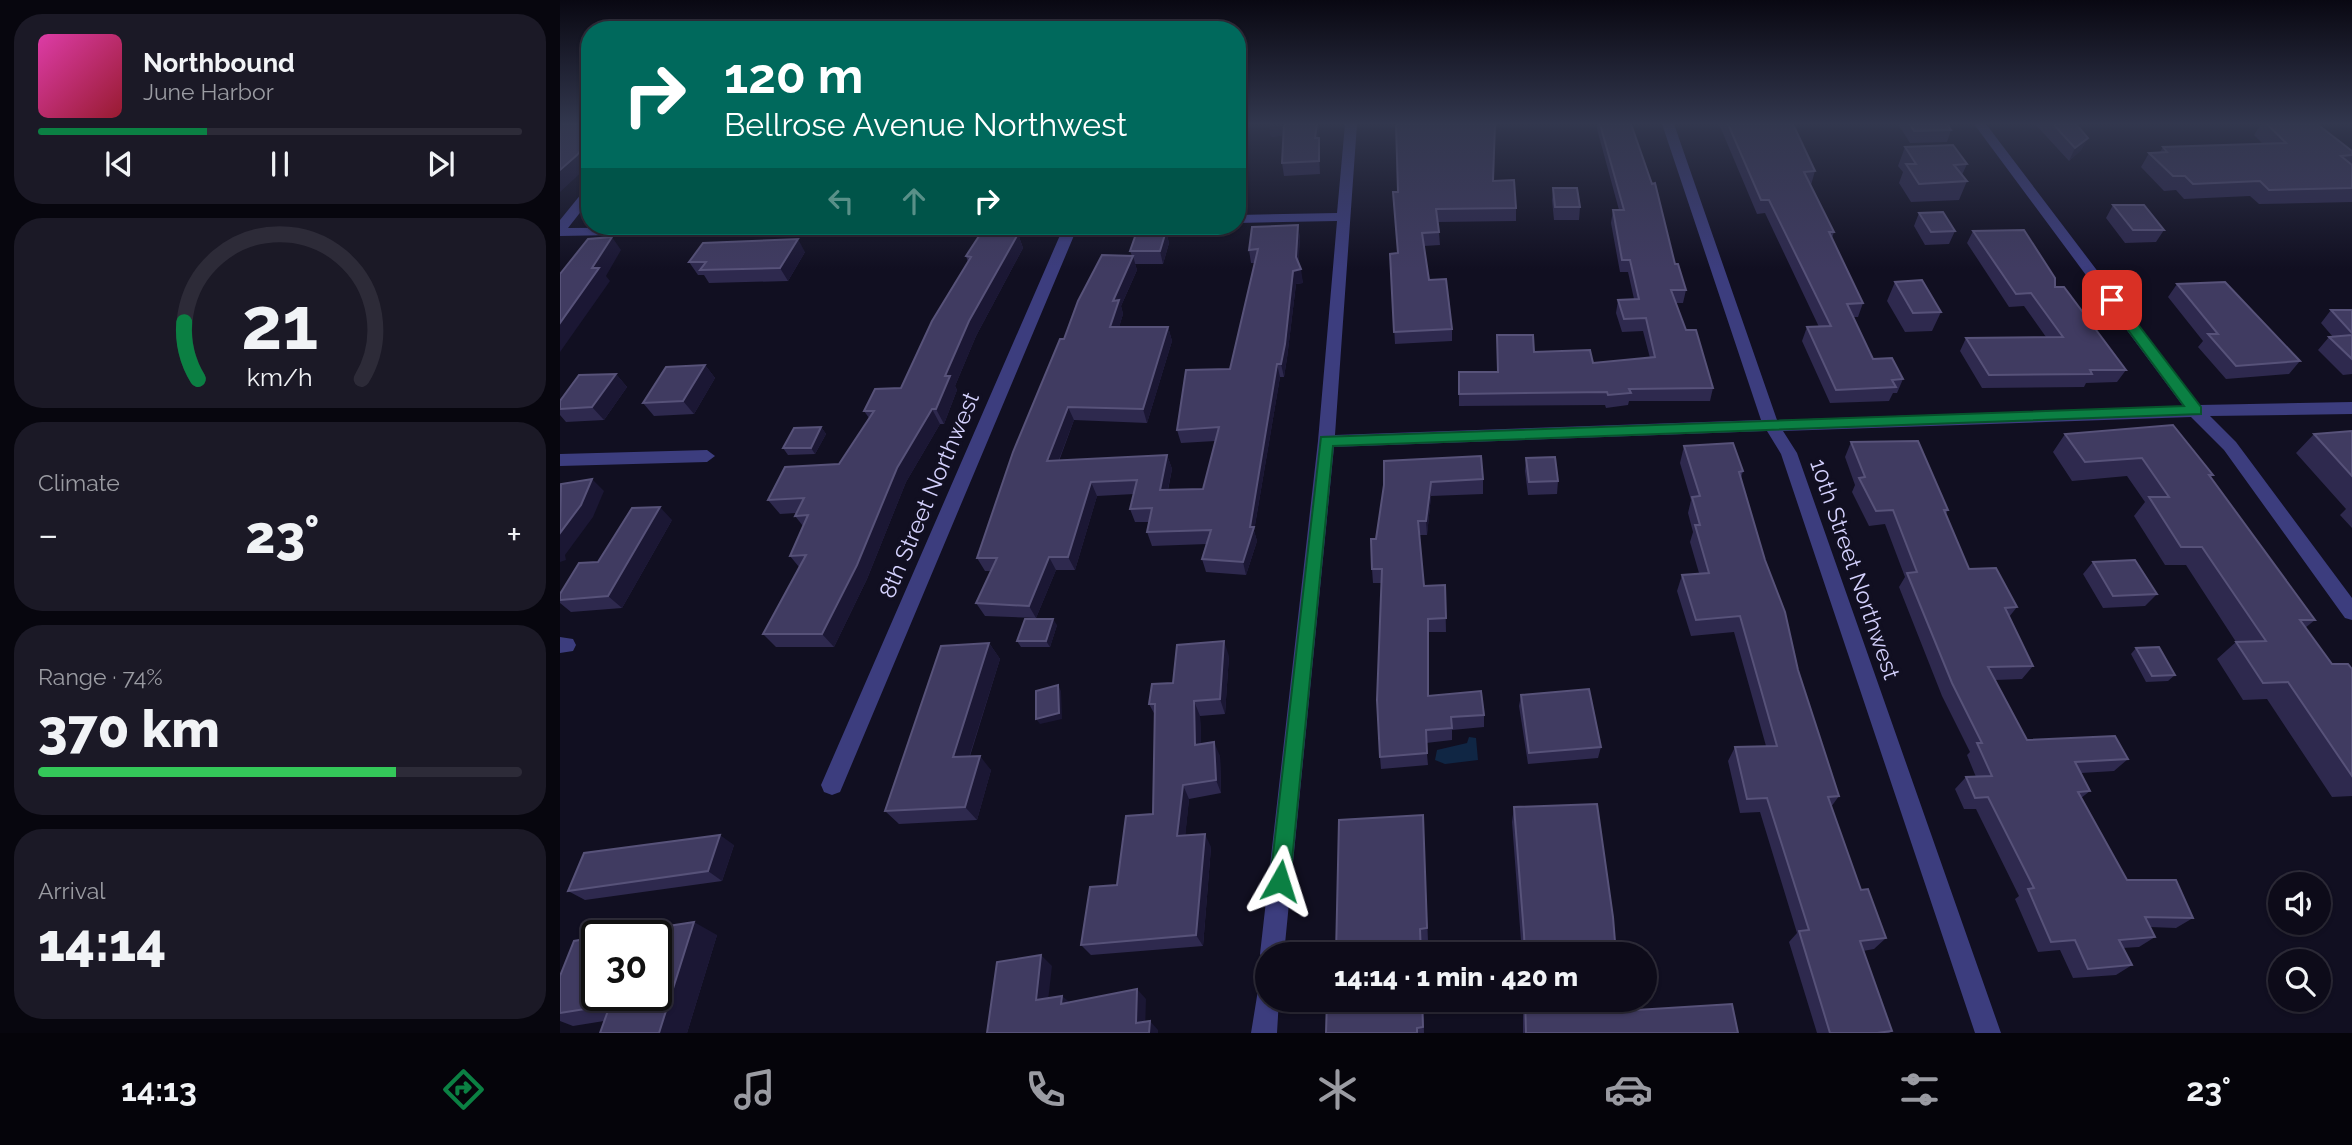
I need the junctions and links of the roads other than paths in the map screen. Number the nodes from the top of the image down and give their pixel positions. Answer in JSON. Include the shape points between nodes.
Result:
{"nodes":[{"id":1,"x":1347,"y":172,"type":"edge"},
{"id":2,"x":1684,"y":172,"type":"edge"},
{"id":3,"x":2016,"y":172,"type":"edge"},
{"id":4,"x":581,"y":203,"type":"edge"},
{"id":5,"x":1343,"y":217,"type":"junction"},
{"id":6,"x":1246,"y":219,"type":"edge"},
{"id":7,"x":560,"y":230,"type":"edge"},
{"id":8,"x":581,"y":230,"type":"edge"},
{"id":9,"x":1067,"y":235,"type":"edge"},
{"id":10,"x":2352,"y":408,"type":"edge"},
{"id":11,"x":2195,"y":411,"type":"junction"},
{"id":12,"x":1771,"y":425,"type":"junction"},
{"id":13,"x":1326,"y":441,"type":"junction"},
{"id":14,"x":707,"y":456,"type":"dead end"},
{"id":15,"x":560,"y":460,"type":"edge"},
{"id":16,"x":2352,"y":612,"type":"edge"},
{"id":17,"x":832,"y":785,"type":"dead end"},
{"id":18,"x":1273,"y":942,"type":"edge"},
{"id":19,"x":1266,"y":1012,"type":"edge"},
{"id":20,"x":1264,"y":1033,"type":"edge"},
{"id":21,"x":1988,"y":1033,"type":"edge"}],
"edges":[{"from":1,"to":5,"type":"street"},
{"from":2,"to":12,"type":"street","name":"10th Street Northwest"},
{"from":3,"to":11,"type":"street"},
{"from":4,"to":7,"type":"street"},
{"from":5,"to":6,"type":"street"},
{"from":5,"to":13,"type":"street"},
{"from":7,"to":8,"type":"street"},
{"from":9,"to":17,"type":"street","name":"8th Street Northwest"},
{"from":10,"to":11,"type":"street"},
{"from":11,"to":12,"type":"street"},
{"from":11,"to":16,"type":"street","via":[[2230,446]]},
{"from":12,"to":13,"type":"street"},
{"from":12,"to":21,"type":"street","name":"10th Street Northwest","via":[[1789,453]]},
{"from":13,"to":18,"type":"street"},
{"from":14,"to":15,"type":"street"},
{"from":19,"to":20,"type":"street"}]}
